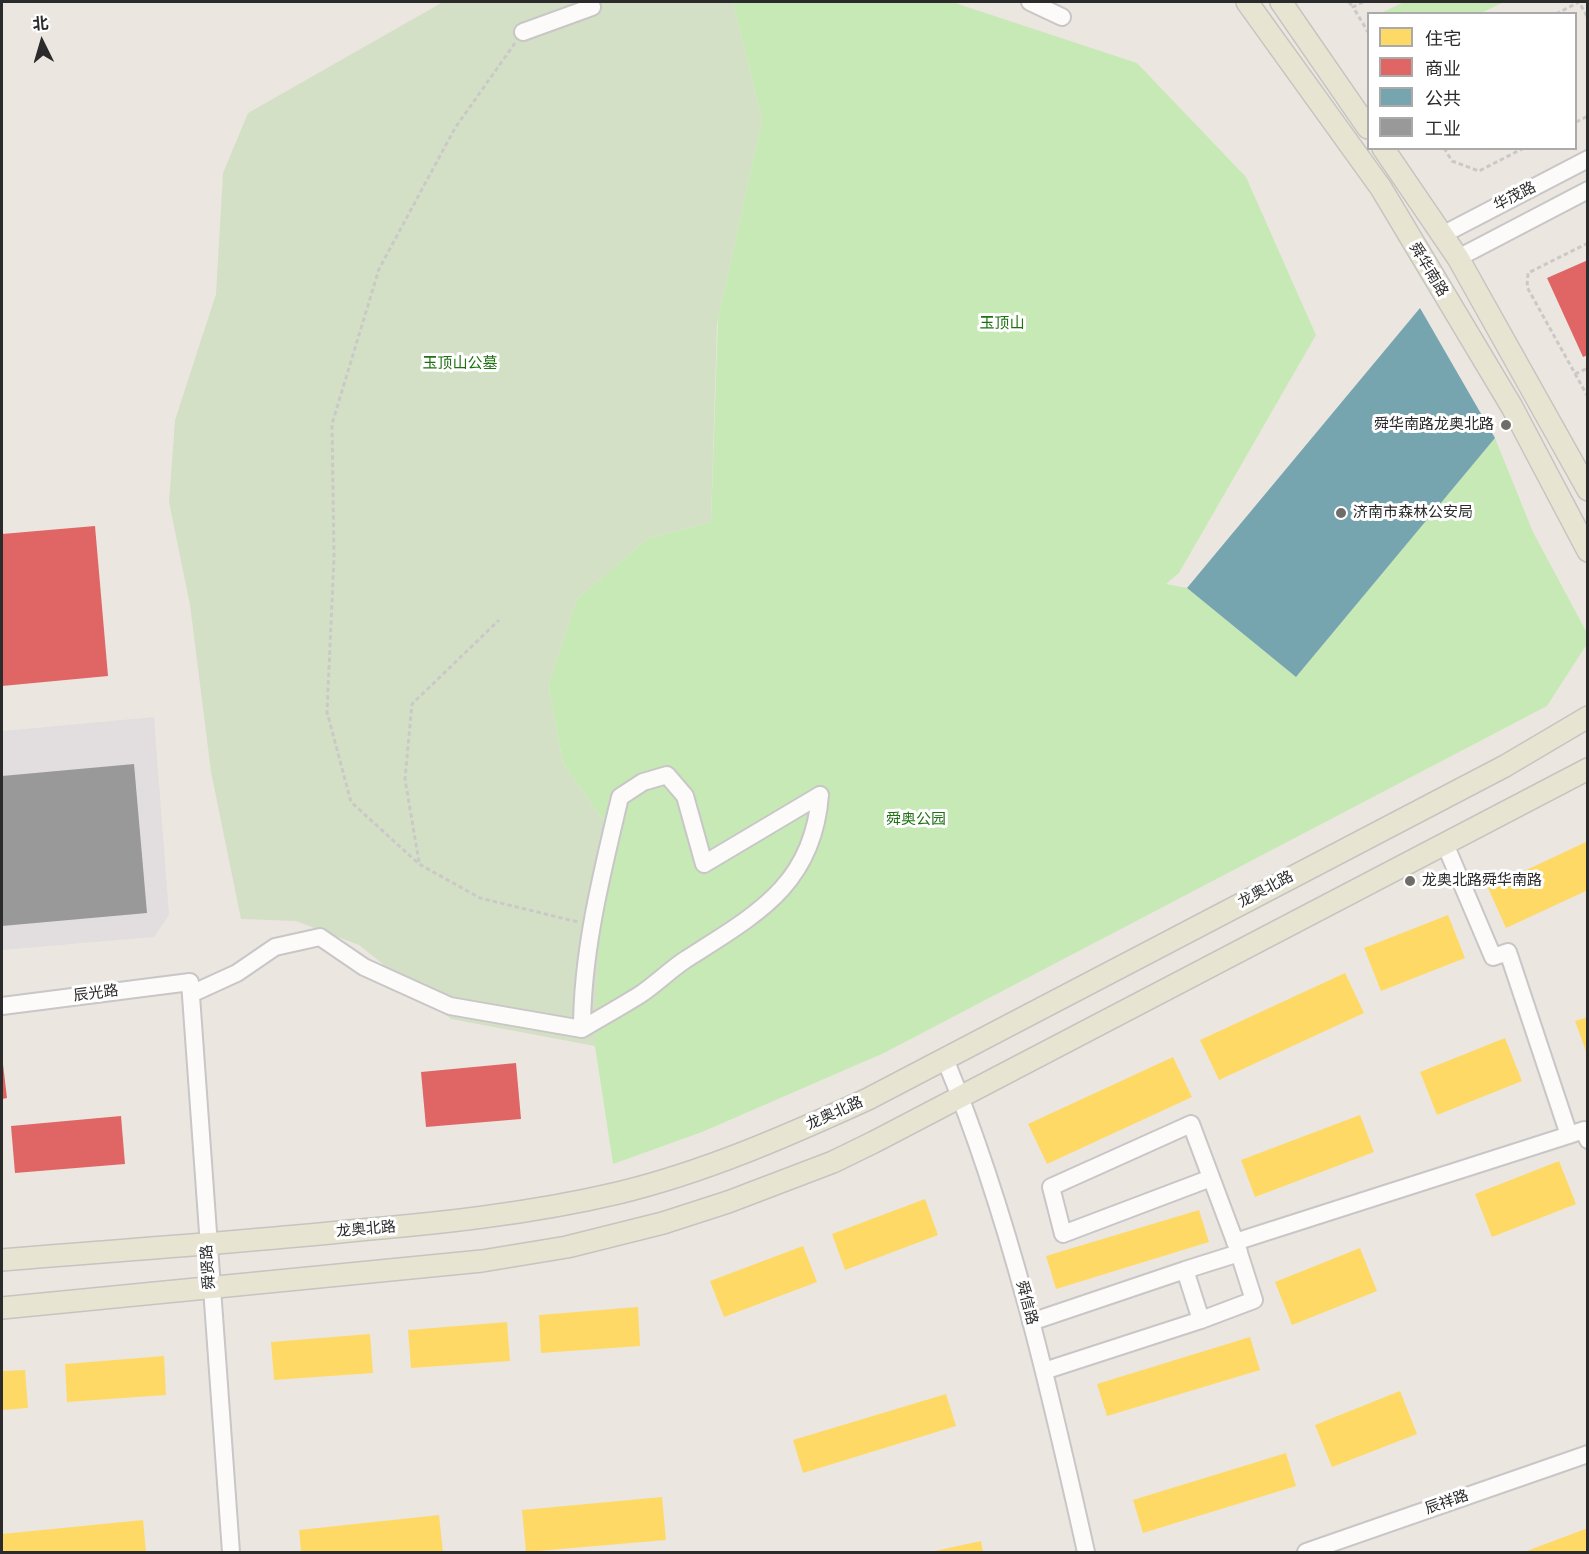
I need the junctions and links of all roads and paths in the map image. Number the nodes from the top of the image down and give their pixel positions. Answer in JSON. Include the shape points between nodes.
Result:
{"nodes":[{"id":1,"x":590,"y":2,"type":"edge"},
{"id":2,"x":1030,"y":2,"type":"edge"},
{"id":3,"x":1247,"y":2,"type":"edge"},
{"id":4,"x":1281,"y":2,"type":"edge"},
{"id":5,"x":1349,"y":2,"type":"edge"},
{"id":6,"x":1363,"y":2,"type":"edge"},
{"id":7,"x":1353,"y":7,"type":"junction"},
{"id":8,"x":1560,"y":12,"type":"edge"},
{"id":9,"x":1062,"y":17,"type":"dead end"},
{"id":10,"x":1587,"y":18,"type":"edge"},
{"id":11,"x":1367,"y":30,"type":"edge"},
{"id":12,"x":523,"y":32,"type":"joint"},
{"id":13,"x":1367,"y":127,"type":"edge"},
{"id":14,"x":1384,"y":150,"type":"edge"},
{"id":15,"x":1445,"y":150,"type":"edge"},
{"id":16,"x":1520,"y":150,"type":"edge"},
{"id":17,"x":1587,"y":159,"type":"edge"},
{"id":18,"x":1587,"y":190,"type":"edge"},
{"id":19,"x":1442,"y":235,"type":"junction"},
{"id":20,"x":1587,"y":243,"type":"edge"},
{"id":21,"x":1458,"y":258,"type":"junction"},
{"id":22,"x":1587,"y":368,"type":"edge"},
{"id":23,"x":1575,"y":374,"type":"junction"},
{"id":24,"x":1587,"y":397,"type":"edge"},
{"id":25,"x":1587,"y":490,"type":"edge"},
{"id":26,"x":1587,"y":551,"type":"edge"},
{"id":27,"x":499,"y":620,"type":"dead end"},
{"id":28,"x":1587,"y":717,"type":"edge"},
{"id":29,"x":1587,"y":769,"type":"edge"},
{"id":30,"x":1445,"y":844,"type":"junction"},
{"id":31,"x":419,"y":864,"type":"junction"},
{"id":32,"x":593,"y":926,"type":"junction"},
{"id":33,"x":190,"y":988,"type":"junction"},
{"id":34,"x":2,"y":1006,"type":"edge"},
{"id":35,"x":582,"y":1029,"type":"junction"},
{"id":36,"x":945,"y":1059,"type":"junction"},
{"id":37,"x":960,"y":1096,"type":"junction"},
{"id":38,"x":1569,"y":1135,"type":"junction"},
{"id":39,"x":1587,"y":1140,"type":"edge"},
{"id":40,"x":1211,"y":1178,"type":"junction"},
{"id":41,"x":207,"y":1243,"type":"junction"},
{"id":42,"x":1237,"y":1247,"type":"junction"},
{"id":43,"x":2,"y":1260,"type":"edge"},
{"id":44,"x":1185,"y":1270,"type":"junction"},
{"id":45,"x":210,"y":1285,"type":"junction"},
{"id":46,"x":2,"y":1308,"type":"edge"},
{"id":47,"x":1201,"y":1320,"type":"junction"},
{"id":48,"x":1031,"y":1322,"type":"junction"},
{"id":49,"x":1044,"y":1371,"type":"junction"},
{"id":50,"x":1587,"y":1454,"type":"edge"},
{"id":51,"x":231,"y":1552,"type":"edge"},
{"id":52,"x":1086,"y":1552,"type":"edge"},
{"id":53,"x":1306,"y":1552,"type":"edge"}],
"edges":[{"from":1,"to":12,"type":"street","via":[[592,7]]},
{"from":2,"to":9,"type":"street"},
{"from":3,"to":26,"type":"main road","name":"舜华南路","via":[[1381,188],[1512,407]]},
{"from":4,"to":13,"type":"main road"},
{"from":5,"to":7,"type":"path"},
{"from":6,"to":7,"type":"path"},
{"from":7,"to":11,"type":"path"},
{"from":8,"to":10,"type":"path","via":[[1579,2]]},
{"from":12,"to":31,"type":"path","via":[[455,128],[379,269],[332,424],[334,558],[327,712],[351,802]]},
{"from":14,"to":19,"type":"main road","name":"舜华南路"},
{"from":15,"to":16,"type":"path","via":[[1452,161],[1479,171]]},
{"from":17,"to":19,"type":"street","name":"华茂路"},
{"from":18,"to":21,"type":"street","name":"华茂路"},
{"from":19,"to":21,"type":"main road","name":"舜华南路"},
{"from":20,"to":23,"type":"path","via":[[1528,273],[1527,287]]},
{"from":21,"to":25,"type":"main road","name":"舜华南路"},
{"from":22,"to":23,"type":"path"},
{"from":23,"to":24,"type":"path"},
{"from":27,"to":31,"type":"path","via":[[412,704],[405,779]]},
{"from":28,"to":36,"type":"main road","name":"龙奥北路","via":[[1494,771]]},
{"from":29,"to":30,"type":"main road"},
{"from":30,"to":37,"type":"main road"},
{"from":30,"to":38,"type":"street","via":[[1493,957],[1508,952]]},
{"from":31,"to":32,"type":"path","via":[[480,898]]},
{"from":32,"to":35,"type":"street","via":[[582,984]]},
{"from":32,"to":35,"type":"street","via":[[620,797],[643,782],[667,775],[685,796],[704,864],[820,795],[814,839],[790,882],[709,947]]},
{"from":33,"to":34,"type":"street","name":"辰光路"},
{"from":33,"to":35,"type":"street","name":"辰光路","via":[[237,974],[275,947],[320,937],[364,967],[450,1006]]},
{"from":33,"to":41,"type":"street","name":"舜贤路"},
{"from":36,"to":37,"type":"street","name":"舜信路"},
{"from":36,"to":41,"type":"main road","name":"龙奥北路","via":[[868,1099],[754,1149],[620,1192],[486,1218]]},
{"from":37,"to":45,"type":"main road","via":[[833,1162],[728,1202],[616,1235],[482,1261]]},
{"from":37,"to":48,"type":"street","name":"舜信路"},
{"from":38,"to":39,"type":"street","via":[[1584,1130]]},
{"from":38,"to":42,"type":"street"},
{"from":40,"to":40,"type":"street","via":[[1063,1234],[1051,1187],[1191,1124]]},
{"from":40,"to":42,"type":"street"},
{"from":41,"to":43,"type":"main road","name":"龙奥北路"},
{"from":41,"to":45,"type":"street","name":"舜贤路"},
{"from":42,"to":44,"type":"street"},
{"from":42,"to":47,"type":"street","via":[[1254,1300]]},
{"from":44,"to":47,"type":"street"},
{"from":44,"to":48,"type":"street"},
{"from":45,"to":46,"type":"main road"},
{"from":45,"to":51,"type":"street","name":"舜贤路"},
{"from":47,"to":49,"type":"street"},
{"from":48,"to":49,"type":"street","name":"舜信路"},
{"from":49,"to":52,"type":"street","name":"舜信路"},
{"from":50,"to":53,"type":"street","name":"辰祥路"}]}
